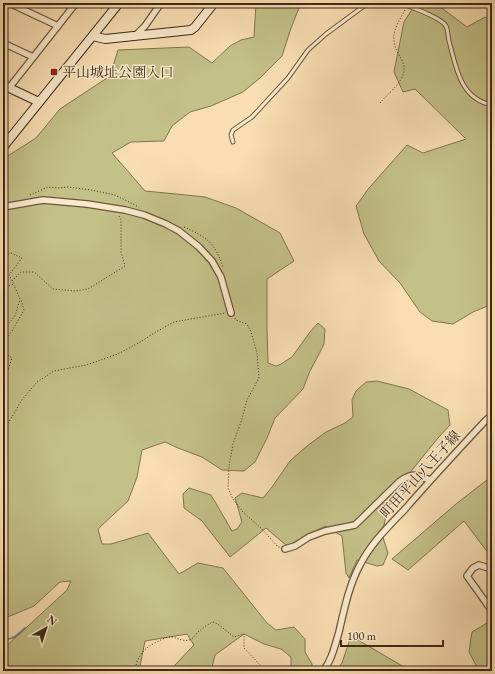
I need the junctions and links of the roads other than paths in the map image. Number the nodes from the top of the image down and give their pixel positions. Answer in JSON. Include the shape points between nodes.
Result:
{"nodes":[{"id":1,"x":9,"y":3,"type":"edge"},
{"id":2,"x":76,"y":3,"type":"edge"},
{"id":3,"x":119,"y":3,"type":"edge"},
{"id":4,"x":162,"y":3,"type":"edge"},
{"id":5,"x":214,"y":3,"type":"edge"},
{"id":6,"x":368,"y":3,"type":"edge"},
{"id":7,"x":400,"y":3,"type":"edge"},
{"id":8,"x":58,"y":26,"type":"junction"},
{"id":9,"x":93,"y":36,"type":"junction"},
{"id":10,"x":134,"y":37,"type":"junction"},
{"id":11,"x":3,"y":43,"type":"edge"},
{"id":12,"x":33,"y":57,"type":"junction"},
{"id":13,"x":6,"y":86,"type":"edge"},
{"id":14,"x":39,"y":102,"type":"junction"},
{"id":15,"x":492,"y":105,"type":"edge"},
{"id":16,"x":233,"y":142,"type":"dead end"},
{"id":17,"x":3,"y":147,"type":"edge"},
{"id":18,"x":3,"y":207,"type":"edge"},
{"id":19,"x":231,"y":313,"type":"road end"},
{"id":20,"x":492,"y":415,"type":"edge"},
{"id":21,"x":430,"y":480,"type":"junction"},
{"id":22,"x":285,"y":549,"type":"road end"},
{"id":23,"x":492,"y":569,"type":"edge"},
{"id":24,"x":492,"y":611,"type":"edge"},
{"id":25,"x":323,"y":671,"type":"edge"}],
"edges":[{"from":1,"to":8,"type":"street"},
{"from":2,"to":8,"type":"street"},
{"from":3,"to":9,"type":"main road"},
{"from":4,"to":10,"type":"street"},
{"from":5,"to":10,"type":"main road","via":[[191,30]]},
{"from":6,"to":16,"type":"lane","via":[[308,50],[288,78],[252,117],[233,130]]},
{"from":7,"to":15,"type":"lane","via":[[446,25],[455,64],[466,90],[475,98]]},
{"from":8,"to":12,"type":"street"},
{"from":9,"to":10,"type":"main road","via":[[105,39]]},
{"from":9,"to":14,"type":"main road"},
{"from":11,"to":12,"type":"street"},
{"from":12,"to":13,"type":"street"},
{"from":13,"to":14,"type":"main road"},
{"from":14,"to":17,"type":"main road"},
{"from":18,"to":19,"type":"street","via":[[43,200],[87,204],[125,210],[166,224],[199,247],[212,261],[221,277]]},
{"from":20,"to":21,"type":"street","name":"町田平山八王子線"},
{"from":21,"to":22,"type":"street","via":[[411,475],[400,481],[355,525],[325,531]]},
{"from":21,"to":25,"type":"street","name":"町田平山八王子線","via":[[368,552],[357,571],[331,658]]},
{"from":23,"to":24,"type":"street","via":[[479,565],[467,576]]}]}
